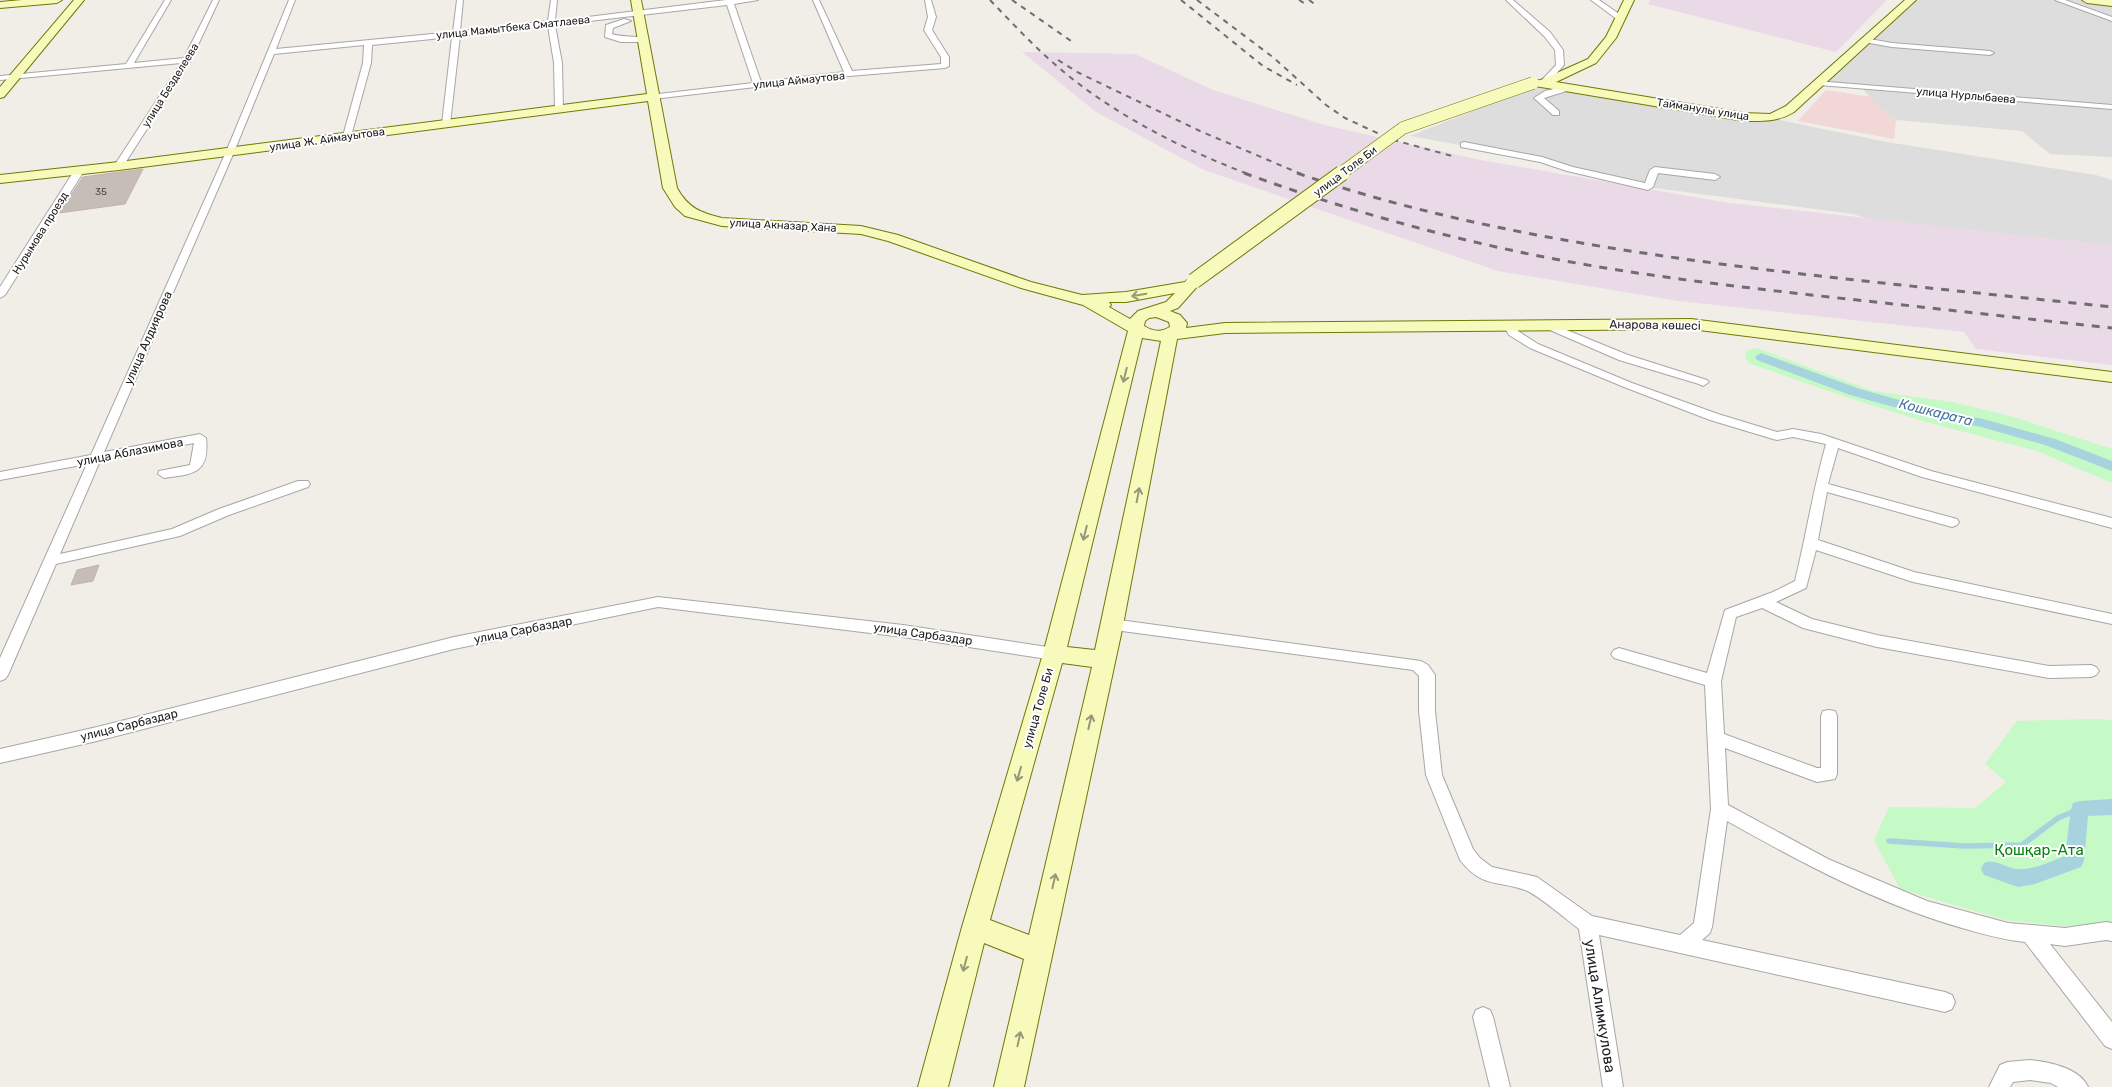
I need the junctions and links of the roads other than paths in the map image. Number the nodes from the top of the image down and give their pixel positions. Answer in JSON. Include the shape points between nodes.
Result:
{"nodes":[{"id":1,"x":57,"y":0,"type":"edge"},
{"id":2,"x":79,"y":0,"type":"edge"},
{"id":3,"x":168,"y":0,"type":"edge"},
{"id":4,"x":216,"y":0,"type":"edge"},
{"id":5,"x":292,"y":0,"type":"edge"},
{"id":6,"x":460,"y":0,"type":"edge"},
{"id":7,"x":554,"y":0,"type":"edge"},
{"id":8,"x":754,"y":0,"type":"edge"},
{"id":9,"x":816,"y":0,"type":"edge"},
{"id":10,"x":928,"y":0,"type":"edge"},
{"id":11,"x":1509,"y":0,"type":"edge"},
{"id":12,"x":1594,"y":0,"type":"edge"},
{"id":13,"x":1629,"y":0,"type":"edge"},
{"id":14,"x":1911,"y":0,"type":"edge"},
{"id":15,"x":2058,"y":0,"type":"edge"},
{"id":16,"x":2087,"y":0,"type":"edge"},
{"id":17,"x":729,"y":1,"type":"edge"},
{"id":18,"x":2112,"y":3,"type":"edge"},
{"id":19,"x":0,"y":5,"type":"edge"},
{"id":20,"x":638,"y":10,"type":"edge"},
{"id":21,"x":1621,"y":18,"type":"junction"},
{"id":22,"x":2112,"y":19,"type":"edge"},
{"id":23,"x":551,"y":23,"type":"junction"},
{"id":24,"x":457,"y":34,"type":"junction"},
{"id":25,"x":644,"y":40,"type":"junction"},
{"id":26,"x":1867,"y":40,"type":"junction"},
{"id":27,"x":368,"y":42,"type":"junction"},
{"id":28,"x":271,"y":52,"type":"junction"},
{"id":29,"x":1990,"y":53,"type":"dead end"},
{"id":30,"x":187,"y":60,"type":"junction"},
{"id":31,"x":129,"y":65,"type":"junction"},
{"id":32,"x":849,"y":74,"type":"junction"},
{"id":33,"x":15,"y":76,"type":"junction"},
{"id":34,"x":0,"y":78,"type":"edge"},
{"id":35,"x":1538,"y":82,"type":"junction"},
{"id":36,"x":1819,"y":83,"type":"junction"},
{"id":37,"x":758,"y":85,"type":"junction"},
{"id":38,"x":1570,"y":87,"type":"junction"},
{"id":39,"x":0,"y":94,"type":"edge"},
{"id":40,"x":653,"y":97,"type":"junction"},
{"id":41,"x":2112,"y":107,"type":"edge"},
{"id":42,"x":559,"y":109,"type":"junction"},
{"id":43,"x":1556,"y":113,"type":"dead end"},
{"id":44,"x":446,"y":124,"type":"junction"},
{"id":45,"x":347,"y":136,"type":"junction"},
{"id":46,"x":1464,"y":145,"type":"dead end"},
{"id":47,"x":230,"y":152,"type":"junction"},
{"id":48,"x":119,"y":166,"type":"junction"},
{"id":49,"x":79,"y":171,"type":"junction"},
{"id":50,"x":1716,"y":178,"type":"dead end"},
{"id":51,"x":0,"y":180,"type":"edge"},
{"id":52,"x":1191,"y":284,"type":"junction"},
{"id":53,"x":0,"y":295,"type":"edge"},
{"id":54,"x":1073,"y":298,"type":"junction"},
{"id":55,"x":1142,"y":320,"type":"junction"},
{"id":56,"x":1172,"y":320,"type":"junction"},
{"id":57,"x":1509,"y":325,"type":"junction"},
{"id":58,"x":1548,"y":325,"type":"junction"},
{"id":59,"x":2112,"y":377,"type":"edge"},
{"id":60,"x":1703,"y":382,"type":"dead end"},
{"id":61,"x":1833,"y":442,"type":"junction"},
{"id":62,"x":93,"y":460,"type":"junction"},
{"id":63,"x":164,"y":474,"type":"dead end"},
{"id":64,"x":0,"y":476,"type":"edge"},
{"id":65,"x":304,"y":484,"type":"dead end"},
{"id":66,"x":1820,"y":486,"type":"junction"},
{"id":67,"x":1952,"y":522,"type":"dead end"},
{"id":68,"x":2112,"y":523,"type":"edge"},
{"id":69,"x":1811,"y":543,"type":"junction"},
{"id":70,"x":49,"y":561,"type":"junction"},
{"id":71,"x":1763,"y":602,"type":"junction"},
{"id":72,"x":2112,"y":619,"type":"edge"},
{"id":73,"x":1112,"y":625,"type":"junction"},
{"id":74,"x":1054,"y":654,"type":"junction"},
{"id":75,"x":1619,"y":654,"type":"dead end"},
{"id":76,"x":1104,"y":660,"type":"junction"},
{"id":77,"x":2091,"y":671,"type":"dead end"},
{"id":78,"x":0,"y":675,"type":"edge"},
{"id":79,"x":1713,"y":681,"type":"junction"},
{"id":80,"x":1829,"y":716,"type":"dead end"},
{"id":81,"x":1716,"y":738,"type":"junction"},
{"id":82,"x":0,"y":756,"type":"edge"},
{"id":83,"x":1720,"y":809,"type":"junction"},
{"id":84,"x":1588,"y":924,"type":"junction"},
{"id":85,"x":975,"y":927,"type":"junction"},
{"id":86,"x":2112,"y":932,"type":"edge"},
{"id":87,"x":2030,"y":934,"type":"junction"},
{"id":88,"x":1682,"y":945,"type":"junction"},
{"id":89,"x":1038,"y":950,"type":"junction"},
{"id":90,"x":1945,"y":1002,"type":"dead end"},
{"id":91,"x":1483,"y":1017,"type":"dead end"},
{"id":92,"x":2112,"y":1039,"type":"edge"},
{"id":93,"x":933,"y":1087,"type":"edge"},
{"id":94,"x":1009,"y":1087,"type":"edge"},
{"id":95,"x":1500,"y":1087,"type":"edge"},
{"id":96,"x":1613,"y":1087,"type":"edge"},
{"id":97,"x":1999,"y":1087,"type":"edge"},
{"id":98,"x":2078,"y":1087,"type":"edge"}],
"edges":[{"from":1,"to":19,"type":"main road"},
{"from":2,"to":33,"type":"main road"},
{"from":3,"to":31,"type":"street"},
{"from":4,"to":30,"type":"street","name":"улица Безделеева"},
{"from":5,"to":28,"type":"street","name":"улица Алдиярова"},
{"from":6,"to":24,"type":"street"},
{"from":7,"to":23,"type":"street"},
{"from":8,"to":17,"type":"street","name":"улица Мамытбека Сматлаева"},
{"from":9,"to":32,"type":"street"},
{"from":10,"to":32,"type":"street","name":"улица Аймаутова","via":[[932,17],[928,30],[945,58],[945,66]]},
{"from":11,"to":35,"type":"street","via":[[1547,34],[1559,50],[1560,65]]},
{"from":12,"to":21,"type":"street"},
{"from":13,"to":21,"type":"main road","name":"улица Толе Би"},
{"from":14,"to":26,"type":"main road","name":"Тайманулы улица"},
{"from":15,"to":22,"type":"street"},
{"from":16,"to":18,"type":"main road"},
{"from":17,"to":20,"type":"street","name":"улица Мамытбека Сматлаева"},
{"from":17,"to":37,"type":"street"},
{"from":20,"to":23,"type":"street","name":"улица Мамытбека Сматлаева"},
{"from":20,"to":25,"type":"main road","name":"улица Акназар Хана"},
{"from":20,"to":25,"type":"street","via":[[608,28],[608,35],[622,40]]},
{"from":21,"to":35,"type":"main road","name":"улица Толе Би","via":[[1611,38],[1592,62]]},
{"from":23,"to":24,"type":"street","name":"улица Мамытбека Сматлаева"},
{"from":23,"to":42,"type":"street","via":[[558,63]]},
{"from":24,"to":27,"type":"street","name":"улица Мамытбека Сматлаева"},
{"from":24,"to":44,"type":"street"},
{"from":25,"to":40,"type":"main road","name":"улица Акназар Хана"},
{"from":26,"to":29,"type":"street"},
{"from":26,"to":36,"type":"main road","name":"Тайманулы улица"},
{"from":27,"to":28,"type":"street","name":"улица Мамытбека Сматлаева"},
{"from":27,"to":45,"type":"street","via":[[367,63]]},
{"from":28,"to":47,"type":"street","name":"улица Алдиярова"},
{"from":30,"to":31,"type":"street"},
{"from":30,"to":48,"type":"street","name":"улица Безделеева"},
{"from":31,"to":33,"type":"street"},
{"from":32,"to":37,"type":"street","name":"улица Аймаутова"},
{"from":33,"to":34,"type":"street"},
{"from":33,"to":39,"type":"main road"},
{"from":35,"to":38,"type":"main road","name":"Тайманулы улица"},
{"from":35,"to":52,"type":"main road","name":"улица Толе Би","bridge":true,"via":[[1403,128]]},
{"from":36,"to":38,"type":"main road","name":"Тайманулы улица","via":[[1781,115],[1758,118]]},
{"from":36,"to":41,"type":"street","name":"улица Нурлыбаева"},
{"from":37,"to":40,"type":"street","name":"улица Аймаутова"},
{"from":38,"to":43,"type":"street","via":[[1538,98]]},
{"from":40,"to":42,"type":"main road","name":"улица Ж. Аймауытова"},
{"from":40,"to":54,"type":"main road","name":"улица Акназар Хана","via":[[670,188],[678,204],[687,212],[722,222],[864,230]]},
{"from":42,"to":44,"type":"main road","name":"улица Ж. Аймауытова"},
{"from":44,"to":45,"type":"main road","name":"улица Ж. Аймауытова"},
{"from":45,"to":47,"type":"main road","name":"улица Ж. Аймауытова"},
{"from":46,"to":50,"type":"street","via":[[1542,160],[1648,187],[1655,170]]},
{"from":47,"to":48,"type":"main road","name":"улица Ж. Аймауытова"},
{"from":47,"to":62,"type":"street","name":"улица Алдиярова"},
{"from":48,"to":49,"type":"main road","name":"улица Ж. Аймауытова"},
{"from":49,"to":51,"type":"main road","name":"улица Ж. Аймауытова"},
{"from":49,"to":53,"type":"street","name":"Нурымова проезд"},
{"from":52,"to":54,"type":"main road","one_way":true,"via":[[1126,297]]},
{"from":52,"to":56,"type":"main road","name":"улица Толе Би"},
{"from":54,"to":55,"type":"main road","name":"улица Акназар Хана"},
{"from":55,"to":56,"type":"main road","via":[[1163,313]]},
{"from":55,"to":56,"type":"main road","via":[[1148,335],[1157,336]]},
{"from":55,"to":74,"type":"main road","name":"улица Толе Би","one_way":true},
{"from":56,"to":57,"type":"main road","name":"Анарова көшесі","via":[[1225,328]]},
{"from":73,"to":56,"type":"main road","name":"улица Толе Би","one_way":true},
{"from":57,"to":58,"type":"main road","name":"Анарова көшесі"},
{"from":57,"to":61,"type":"street","via":[[1513,333],[1534,346],[1714,418],[1777,436],[1794,433]]},
{"from":58,"to":59,"type":"main road","name":"Анарова көшесі","via":[[1691,324]]},
{"from":58,"to":60,"type":"street","via":[[1629,361]]},
{"from":61,"to":66,"type":"street"},
{"from":61,"to":68,"type":"street","via":[[1927,474]]},
{"from":62,"to":63,"type":"street","name":"улица Аблазимова","via":[[200,438],[196,467]]},
{"from":62,"to":64,"type":"street","name":"улица Аблазимова"},
{"from":62,"to":70,"type":"street","name":"улица Алдиярова"},
{"from":65,"to":70,"type":"street","via":[[175,533]]},
{"from":66,"to":67,"type":"street"},
{"from":66,"to":69,"type":"street"},
{"from":69,"to":71,"type":"street","via":[[1800,584]]},
{"from":69,"to":72,"type":"street","via":[[1913,577]]},
{"from":70,"to":78,"type":"street","name":"улица Алдиярова"},
{"from":71,"to":77,"type":"street","via":[[1808,624],[1877,641],[2049,672]]},
{"from":71,"to":79,"type":"street","via":[[1730,614]]},
{"from":73,"to":76,"type":"main road","name":"улица Толе Би"},
{"from":73,"to":84,"type":"street","via":[[1406,663],[1423,669],[1427,675],[1427,711],[1434,774],[1466,854],[1488,874],[1531,883]]},
{"from":74,"to":76,"type":"main road"},
{"from":74,"to":82,"type":"street","name":"улица Сарбаздар","via":[[903,631],[658,602],[454,643]]},
{"from":74,"to":85,"type":"main road","name":"улица Толе Би","one_way":true},
{"from":75,"to":79,"type":"street"},
{"from":89,"to":76,"type":"main road","name":"улица Толе Би","one_way":true},
{"from":79,"to":81,"type":"street"},
{"from":80,"to":81,"type":"street","via":[[1830,774],[1816,775]]},
{"from":81,"to":83,"type":"street"},
{"from":83,"to":87,"type":"street","via":[[1822,865],[1925,909],[2008,932]]},
{"from":83,"to":88,"type":"street","via":[[1703,927]]},
{"from":84,"to":88,"type":"street"},
{"from":84,"to":96,"type":"street","name":"улица Алимкулова"},
{"from":85,"to":89,"type":"main road"},
{"from":85,"to":93,"type":"main road","name":"улица Толе Би","one_way":true},
{"from":86,"to":87,"type":"street","via":[[2065,936]]},
{"from":87,"to":92,"type":"street"},
{"from":88,"to":90,"type":"street"},
{"from":94,"to":89,"type":"main road","name":"улица Толе Би","one_way":true},
{"from":91,"to":95,"type":"street"},
{"from":97,"to":98,"type":"street","via":[[2007,1072],[2030,1070],[2053,1073]]}]}
